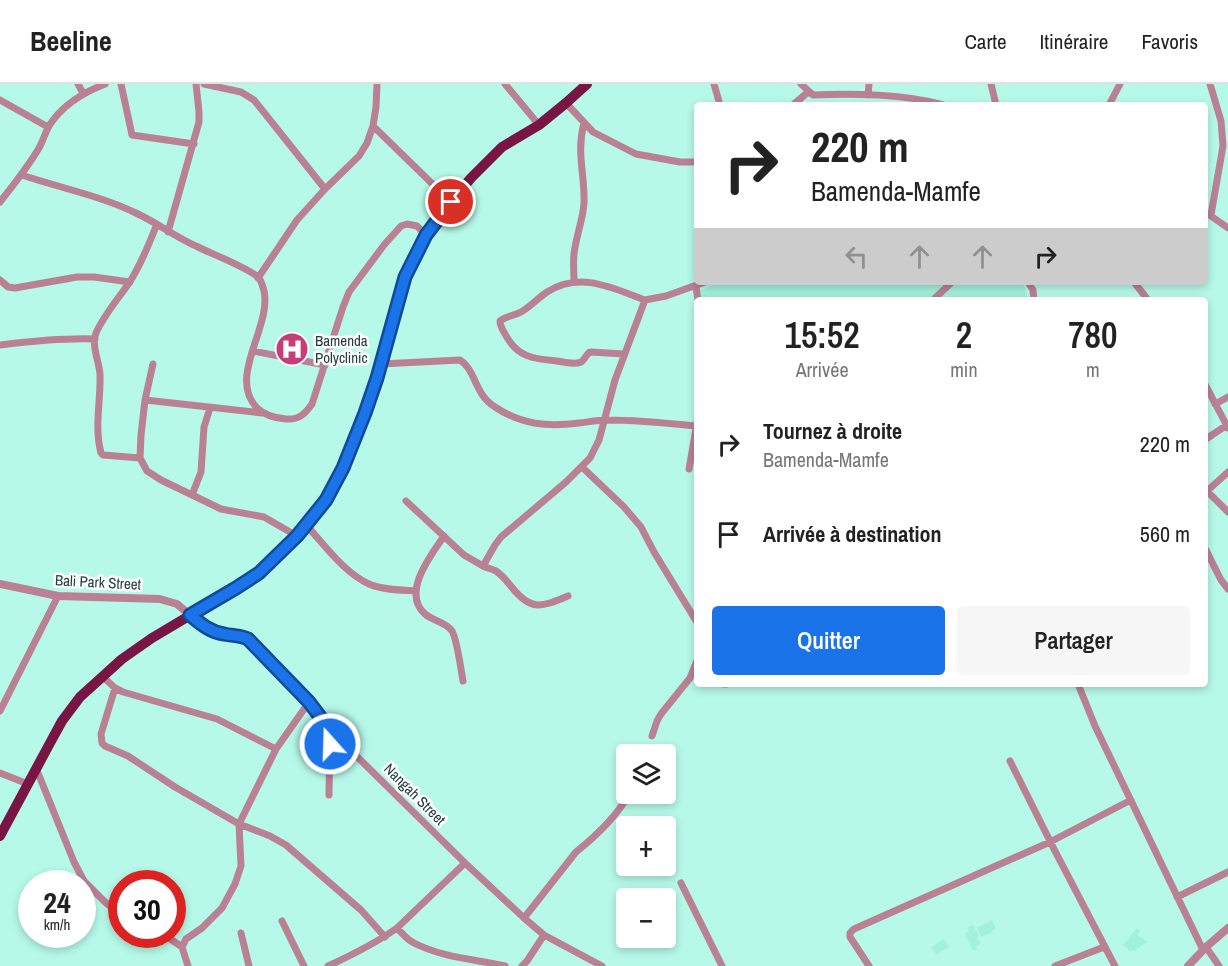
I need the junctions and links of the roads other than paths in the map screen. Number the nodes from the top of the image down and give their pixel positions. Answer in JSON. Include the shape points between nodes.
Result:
{"nodes":[{"id":1,"x":78,"y":84,"type":"edge"},
{"id":2,"x":105,"y":84,"type":"edge"},
{"id":3,"x":121,"y":84,"type":"edge"},
{"id":4,"x":196,"y":84,"type":"edge"},
{"id":5,"x":204,"y":84,"type":"edge"},
{"id":6,"x":377,"y":84,"type":"edge"},
{"id":7,"x":505,"y":84,"type":"edge"},
{"id":8,"x":587,"y":84,"type":"edge"},
{"id":9,"x":714,"y":84,"type":"edge"},
{"id":10,"x":801,"y":84,"type":"edge"},
{"id":11,"x":868,"y":84,"type":"edge"},
{"id":12,"x":991,"y":84,"type":"edge"},
{"id":13,"x":1120,"y":84,"type":"edge"},
{"id":14,"x":1210,"y":84,"type":"edge"},
{"id":15,"x":83,"y":93,"type":"junction"},
{"id":16,"x":813,"y":95,"type":"junction"},
{"id":17,"x":868,"y":95,"type":"junction"},
{"id":18,"x":0,"y":100,"type":"edge"},
{"id":19,"x":719,"y":102,"type":"edge"},
{"id":20,"x":796,"y":102,"type":"edge"},
{"id":21,"x":928,"y":102,"type":"edge"},
{"id":22,"x":995,"y":102,"type":"edge"},
{"id":23,"x":1111,"y":102,"type":"edge"},
{"id":24,"x":566,"y":103,"type":"junction"},
{"id":25,"x":584,"y":123,"type":"junction"},
{"id":26,"x":539,"y":125,"type":"junction"},
{"id":27,"x":373,"y":126,"type":"junction"},
{"id":28,"x":48,"y":127,"type":"junction"},
{"id":29,"x":194,"y":144,"type":"junction"},
{"id":30,"x":694,"y":162,"type":"edge"},
{"id":31,"x":22,"y":175,"type":"junction"},
{"id":32,"x":325,"y":189,"type":"junction"},
{"id":33,"x":0,"y":202,"type":"edge"},
{"id":34,"x":451,"y":202,"type":"junction"},
{"id":35,"x":1208,"y":215,"type":"edge"},
{"id":36,"x":157,"y":224,"type":"junction"},
{"id":37,"x":1228,"y":228,"type":"edge"},
{"id":38,"x":168,"y":232,"type":"junction"},
{"id":39,"x":426,"y":235,"type":"junction"},
{"id":40,"x":258,"y":278,"type":"junction"},
{"id":41,"x":0,"y":280,"type":"edge"},
{"id":42,"x":130,"y":282,"type":"junction"},
{"id":43,"x":574,"y":282,"type":"junction"},
{"id":44,"x":949,"y":285,"type":"edge"},
{"id":45,"x":1136,"y":285,"type":"edge"},
{"id":46,"x":696,"y":286,"type":"joint"},
{"id":47,"x":698,"y":297,"type":"edge"},
{"id":48,"x":936,"y":297,"type":"edge"},
{"id":49,"x":1146,"y":297,"type":"edge"},
{"id":50,"x":645,"y":300,"type":"junction"},
{"id":51,"x":94,"y":339,"type":"junction"},
{"id":52,"x":0,"y":345,"type":"edge"},
{"id":53,"x":253,"y":351,"type":"junction"},
{"id":54,"x":624,"y":354,"type":"junction"},
{"id":55,"x":153,"y":364,"type":"dead end"},
{"id":56,"x":381,"y":364,"type":"junction"},
{"id":57,"x":325,"y":365,"type":"junction"},
{"id":58,"x":1208,"y":393,"type":"edge"},
{"id":59,"x":1228,"y":397,"type":"edge"},
{"id":60,"x":145,"y":400,"type":"junction"},
{"id":61,"x":1215,"y":404,"type":"junction"},
{"id":62,"x":210,"y":408,"type":"junction"},
{"id":63,"x":262,"y":413,"type":"junction"},
{"id":64,"x":604,"y":420,"type":"junction"},
{"id":65,"x":694,"y":426,"type":"edge"},
{"id":66,"x":1227,"y":427,"type":"edge"},
{"id":67,"x":694,"y":433,"type":"edge"},
{"id":68,"x":1208,"y":438,"type":"edge"},
{"id":69,"x":140,"y":458,"type":"junction"},
{"id":70,"x":582,"y":467,"type":"junction"},
{"id":71,"x":689,"y":469,"type":"dead end"},
{"id":72,"x":1228,"y":472,"type":"edge"},
{"id":73,"x":1208,"y":490,"type":"edge"},
{"id":74,"x":1208,"y":492,"type":"edge"},
{"id":75,"x":192,"y":495,"type":"junction"},
{"id":76,"x":406,"y":501,"type":"dead end"},
{"id":77,"x":1228,"y":512,"type":"edge"},
{"id":78,"x":306,"y":525,"type":"junction"},
{"id":79,"x":297,"y":536,"type":"junction"},
{"id":80,"x":444,"y":536,"type":"junction"},
{"id":81,"x":1208,"y":554,"type":"edge"},
{"id":82,"x":483,"y":566,"type":"junction"},
{"id":83,"x":0,"y":584,"type":"edge"},
{"id":84,"x":1228,"y":589,"type":"edge"},
{"id":85,"x":416,"y":591,"type":"junction"},
{"id":86,"x":58,"y":596,"type":"junction"},
{"id":87,"x":568,"y":596,"type":"dead end"},
{"id":88,"x":190,"y":615,"type":"junction"},
{"id":89,"x":694,"y":617,"type":"edge"},
{"id":90,"x":694,"y":668,"type":"edge"},
{"id":91,"x":102,"y":676,"type":"junction"},
{"id":92,"x":463,"y":681,"type":"dead end"},
{"id":93,"x":1079,"y":687,"type":"edge"},
{"id":94,"x":115,"y":688,"type":"junction"},
{"id":95,"x":309,"y":702,"type":"junction"},
{"id":96,"x":0,"y":711,"type":"edge"},
{"id":97,"x":330,"y":730,"type":"junction"},
{"id":98,"x":652,"y":736,"type":"dead end"},
{"id":99,"x":276,"y":749,"type":"junction"},
{"id":100,"x":1010,"y":761,"type":"dead end"},
{"id":101,"x":36,"y":768,"type":"junction"},
{"id":102,"x":0,"y":773,"type":"edge"},
{"id":103,"x":28,"y":784,"type":"junction"},
{"id":104,"x":329,"y":795,"type":"dead end"},
{"id":105,"x":1131,"y":800,"type":"junction"},
{"id":106,"x":623,"y":804,"type":"edge"},
{"id":107,"x":239,"y":824,"type":"junction"},
{"id":108,"x":0,"y":836,"type":"edge"},
{"id":109,"x":1050,"y":842,"type":"junction"},
{"id":110,"x":465,"y":863,"type":"junction"},
{"id":111,"x":1228,"y":872,"type":"edge"},
{"id":112,"x":681,"y":883,"type":"dead end"},
{"id":113,"x":1177,"y":897,"type":"junction"},
{"id":114,"x":108,"y":904,"type":"edge"},
{"id":115,"x":524,"y":918,"type":"junction"},
{"id":116,"x":282,"y":921,"type":"dead end"},
{"id":117,"x":397,"y":928,"type":"junction"},
{"id":118,"x":1228,"y":928,"type":"edge"},
{"id":119,"x":241,"y":933,"type":"dead end"},
{"id":120,"x":544,"y":935,"type":"junction"},
{"id":121,"x":385,"y":937,"type":"junction"},
{"id":122,"x":186,"y":939,"type":"edge"},
{"id":123,"x":1104,"y":947,"type":"junction"},
{"id":124,"x":182,"y":948,"type":"edge"},
{"id":125,"x":1204,"y":949,"type":"junction"},
{"id":126,"x":479,"y":964,"type":"edge"},
{"id":127,"x":188,"y":966,"type":"edge"},
{"id":128,"x":249,"y":966,"type":"edge"},
{"id":129,"x":304,"y":966,"type":"edge"},
{"id":130,"x":328,"y":966,"type":"edge"},
{"id":131,"x":505,"y":966,"type":"edge"},
{"id":132,"x":522,"y":966,"type":"edge"},
{"id":133,"x":602,"y":966,"type":"edge"},
{"id":134,"x":722,"y":966,"type":"edge"},
{"id":135,"x":869,"y":966,"type":"edge"},
{"id":136,"x":1055,"y":966,"type":"edge"},
{"id":137,"x":1115,"y":966,"type":"edge"},
{"id":138,"x":1188,"y":966,"type":"edge"},
{"id":139,"x":1219,"y":966,"type":"edge"}],
"edges":[{"from":1,"to":15,"type":"street"},
{"from":2,"to":15,"type":"street"},
{"from":3,"to":29,"type":"street","via":[[132,135]]},
{"from":4,"to":29,"type":"street","via":[[199,122]]},
{"from":5,"to":32,"type":"street","via":[[241,92],[254,100]]},
{"from":6,"to":27,"type":"street"},
{"from":7,"to":26,"type":"street"},
{"from":8,"to":24,"type":"highway"},
{"from":9,"to":19,"type":"street"},
{"from":10,"to":16,"type":"street"},
{"from":11,"to":17,"type":"street"},
{"from":12,"to":22,"type":"street"},
{"from":13,"to":23,"type":"street"},
{"from":14,"to":35,"type":"street","via":[[1221,121],[1223,146]]},
{"from":15,"to":28,"type":"street"},
{"from":16,"to":17,"type":"street"},
{"from":16,"to":20,"type":"street","via":[[808,92]]},
{"from":17,"to":21,"type":"street"},
{"from":18,"to":28,"type":"street"},
{"from":24,"to":25,"type":"street"},
{"from":24,"to":26,"type":"highway"},
{"from":25,"to":30,"type":"street","via":[[593,132],[636,154]]},
{"from":25,"to":43,"type":"street","via":[[580,137],[583,216],[574,255]]},
{"from":26,"to":34,"type":"highway","via":[[502,147]]},
{"from":27,"to":32,"type":"street","via":[[359,156]]},
{"from":27,"to":34,"type":"street"},
{"from":28,"to":31,"type":"street"},
{"from":29,"to":38,"type":"street"},
{"from":31,"to":33,"type":"street"},
{"from":31,"to":36,"type":"street","via":[[121,207]]},
{"from":32,"to":40,"type":"street","via":[[297,220]]},
{"from":34,"to":39,"type":"highway"},
{"from":35,"to":37,"type":"street"},
{"from":36,"to":38,"type":"street"},
{"from":36,"to":42,"type":"street"},
{"from":38,"to":40,"type":"street"},
{"from":39,"to":56,"type":"highway","via":[[405,277]]},
{"from":39,"to":57,"type":"street","via":[[417,226],[401,226],[372,260],[349,292]]},
{"from":40,"to":53,"type":"street","via":[[265,306]]},
{"from":41,"to":42,"type":"street","via":[[15,288],[77,277]]},
{"from":42,"to":51,"type":"street"},
{"from":43,"to":50,"type":"street","via":[[598,283]]},
{"from":43,"to":54,"type":"street","via":[[549,291],[519,313],[502,319],[500,325],[509,342],[521,354],[537,359],[580,362],[590,352]]},
{"from":44,"to":48,"type":"street"},
{"from":45,"to":49,"type":"street"},
{"from":46,"to":47,"type":"street"},
{"from":46,"to":50,"type":"street"},
{"from":50,"to":54,"type":"street"},
{"from":51,"to":52,"type":"street"},
{"from":51,"to":69,"type":"street","via":[[100,374],[101,453]]},
{"from":53,"to":57,"type":"street"},
{"from":53,"to":63,"type":"street","via":[[246,372],[247,391]]},
{"from":54,"to":64,"type":"street"},
{"from":55,"to":60,"type":"street"},
{"from":56,"to":64,"type":"street","via":[[460,360],[467,364],[482,395],[510,416],[548,426]]},
{"from":56,"to":78,"type":"highway","via":[[343,468],[326,500]]},
{"from":57,"to":63,"type":"street","via":[[306,413],[290,419]]},
{"from":58,"to":61,"type":"street"},
{"from":59,"to":61,"type":"street"},
{"from":60,"to":62,"type":"street"},
{"from":60,"to":69,"type":"street"},
{"from":61,"to":66,"type":"street"},
{"from":62,"to":63,"type":"street"},
{"from":62,"to":75,"type":"street","via":[[204,427],[201,472]]},
{"from":64,"to":65,"type":"street"},
{"from":64,"to":70,"type":"street","via":[[590,458]]},
{"from":66,"to":68,"type":"street"},
{"from":67,"to":71,"type":"street"},
{"from":69,"to":75,"type":"street","via":[[152,475]]},
{"from":70,"to":82,"type":"street","via":[[501,537]]},
{"from":70,"to":89,"type":"street","via":[[641,527]]},
{"from":72,"to":73,"type":"street"},
{"from":74,"to":77,"type":"street"},
{"from":75,"to":79,"type":"street","via":[[227,510],[264,517]]},
{"from":76,"to":80,"type":"street"},
{"from":78,"to":79,"type":"highway"},
{"from":78,"to":85,"type":"street","via":[[345,567],[370,585]]},
{"from":79,"to":88,"type":"highway","via":[[259,573]]},
{"from":80,"to":82,"type":"street"},
{"from":80,"to":85,"type":"street","via":[[423,569]]},
{"from":81,"to":84,"type":"street"},
{"from":82,"to":87,"type":"street","via":[[502,576],[529,604],[550,604]]},
{"from":83,"to":86,"type":"street","name":"Bali Park Street"},
{"from":85,"to":92,"type":"street","via":[[426,615],[454,633]]},
{"from":86,"to":88,"type":"street","name":"Bali Park Street","via":[[160,598],[177,604]]},
{"from":86,"to":96,"type":"street"},
{"from":88,"to":91,"type":"highway"},
{"from":88,"to":95,"type":"street","name":"Nangah Street","via":[[210,630],[248,639]]},
{"from":90,"to":98,"type":"street","via":[[661,714]]},
{"from":91,"to":94,"type":"street"},
{"from":91,"to":101,"type":"highway","via":[[62,721]]},
{"from":93,"to":105,"type":"street"},
{"from":94,"to":99,"type":"street","via":[[217,719]]},
{"from":94,"to":107,"type":"street","via":[[101,734],[102,743]]},
{"from":95,"to":97,"type":"street","name":"Nangah Street"},
{"from":95,"to":99,"type":"street"},
{"from":97,"to":104,"type":"street"},
{"from":97,"to":110,"type":"street","name":"Nangah Street"},
{"from":99,"to":107,"type":"street"},
{"from":100,"to":109,"type":"street"},
{"from":101,"to":103,"type":"highway"},
{"from":101,"to":114,"type":"street","via":[[84,882]]},
{"from":102,"to":103,"type":"street"},
{"from":103,"to":108,"type":"highway"},
{"from":105,"to":109,"type":"street"},
{"from":105,"to":113,"type":"street"},
{"from":106,"to":115,"type":"street","via":[[576,852]]},
{"from":107,"to":121,"type":"street","via":[[286,844],[361,910]]},
{"from":107,"to":122,"type":"street","via":[[241,866],[235,884],[222,908]]},
{"from":109,"to":123,"type":"street"},
{"from":109,"to":135,"type":"street","via":[[854,929],[850,937]]},
{"from":110,"to":115,"type":"street","name":"Nangah Street"},
{"from":110,"to":117,"type":"street"},
{"from":111,"to":113,"type":"street"},
{"from":112,"to":134,"type":"street"},
{"from":113,"to":125,"type":"street"},
{"from":115,"to":120,"type":"street","name":"Nangah Street"},
{"from":116,"to":129,"type":"street"},
{"from":117,"to":121,"type":"street"},
{"from":117,"to":126,"type":"street","via":[[415,944]]},
{"from":118,"to":125,"type":"street"},
{"from":119,"to":128,"type":"street"},
{"from":120,"to":132,"type":"street"},
{"from":120,"to":133,"type":"street","name":"Nangah Street"},
{"from":121,"to":130,"type":"street"},
{"from":123,"to":136,"type":"street"},
{"from":123,"to":137,"type":"street"},
{"from":124,"to":127,"type":"street"},
{"from":125,"to":138,"type":"street"},
{"from":125,"to":139,"type":"street"},
{"from":126,"to":131,"type":"street"}]}
